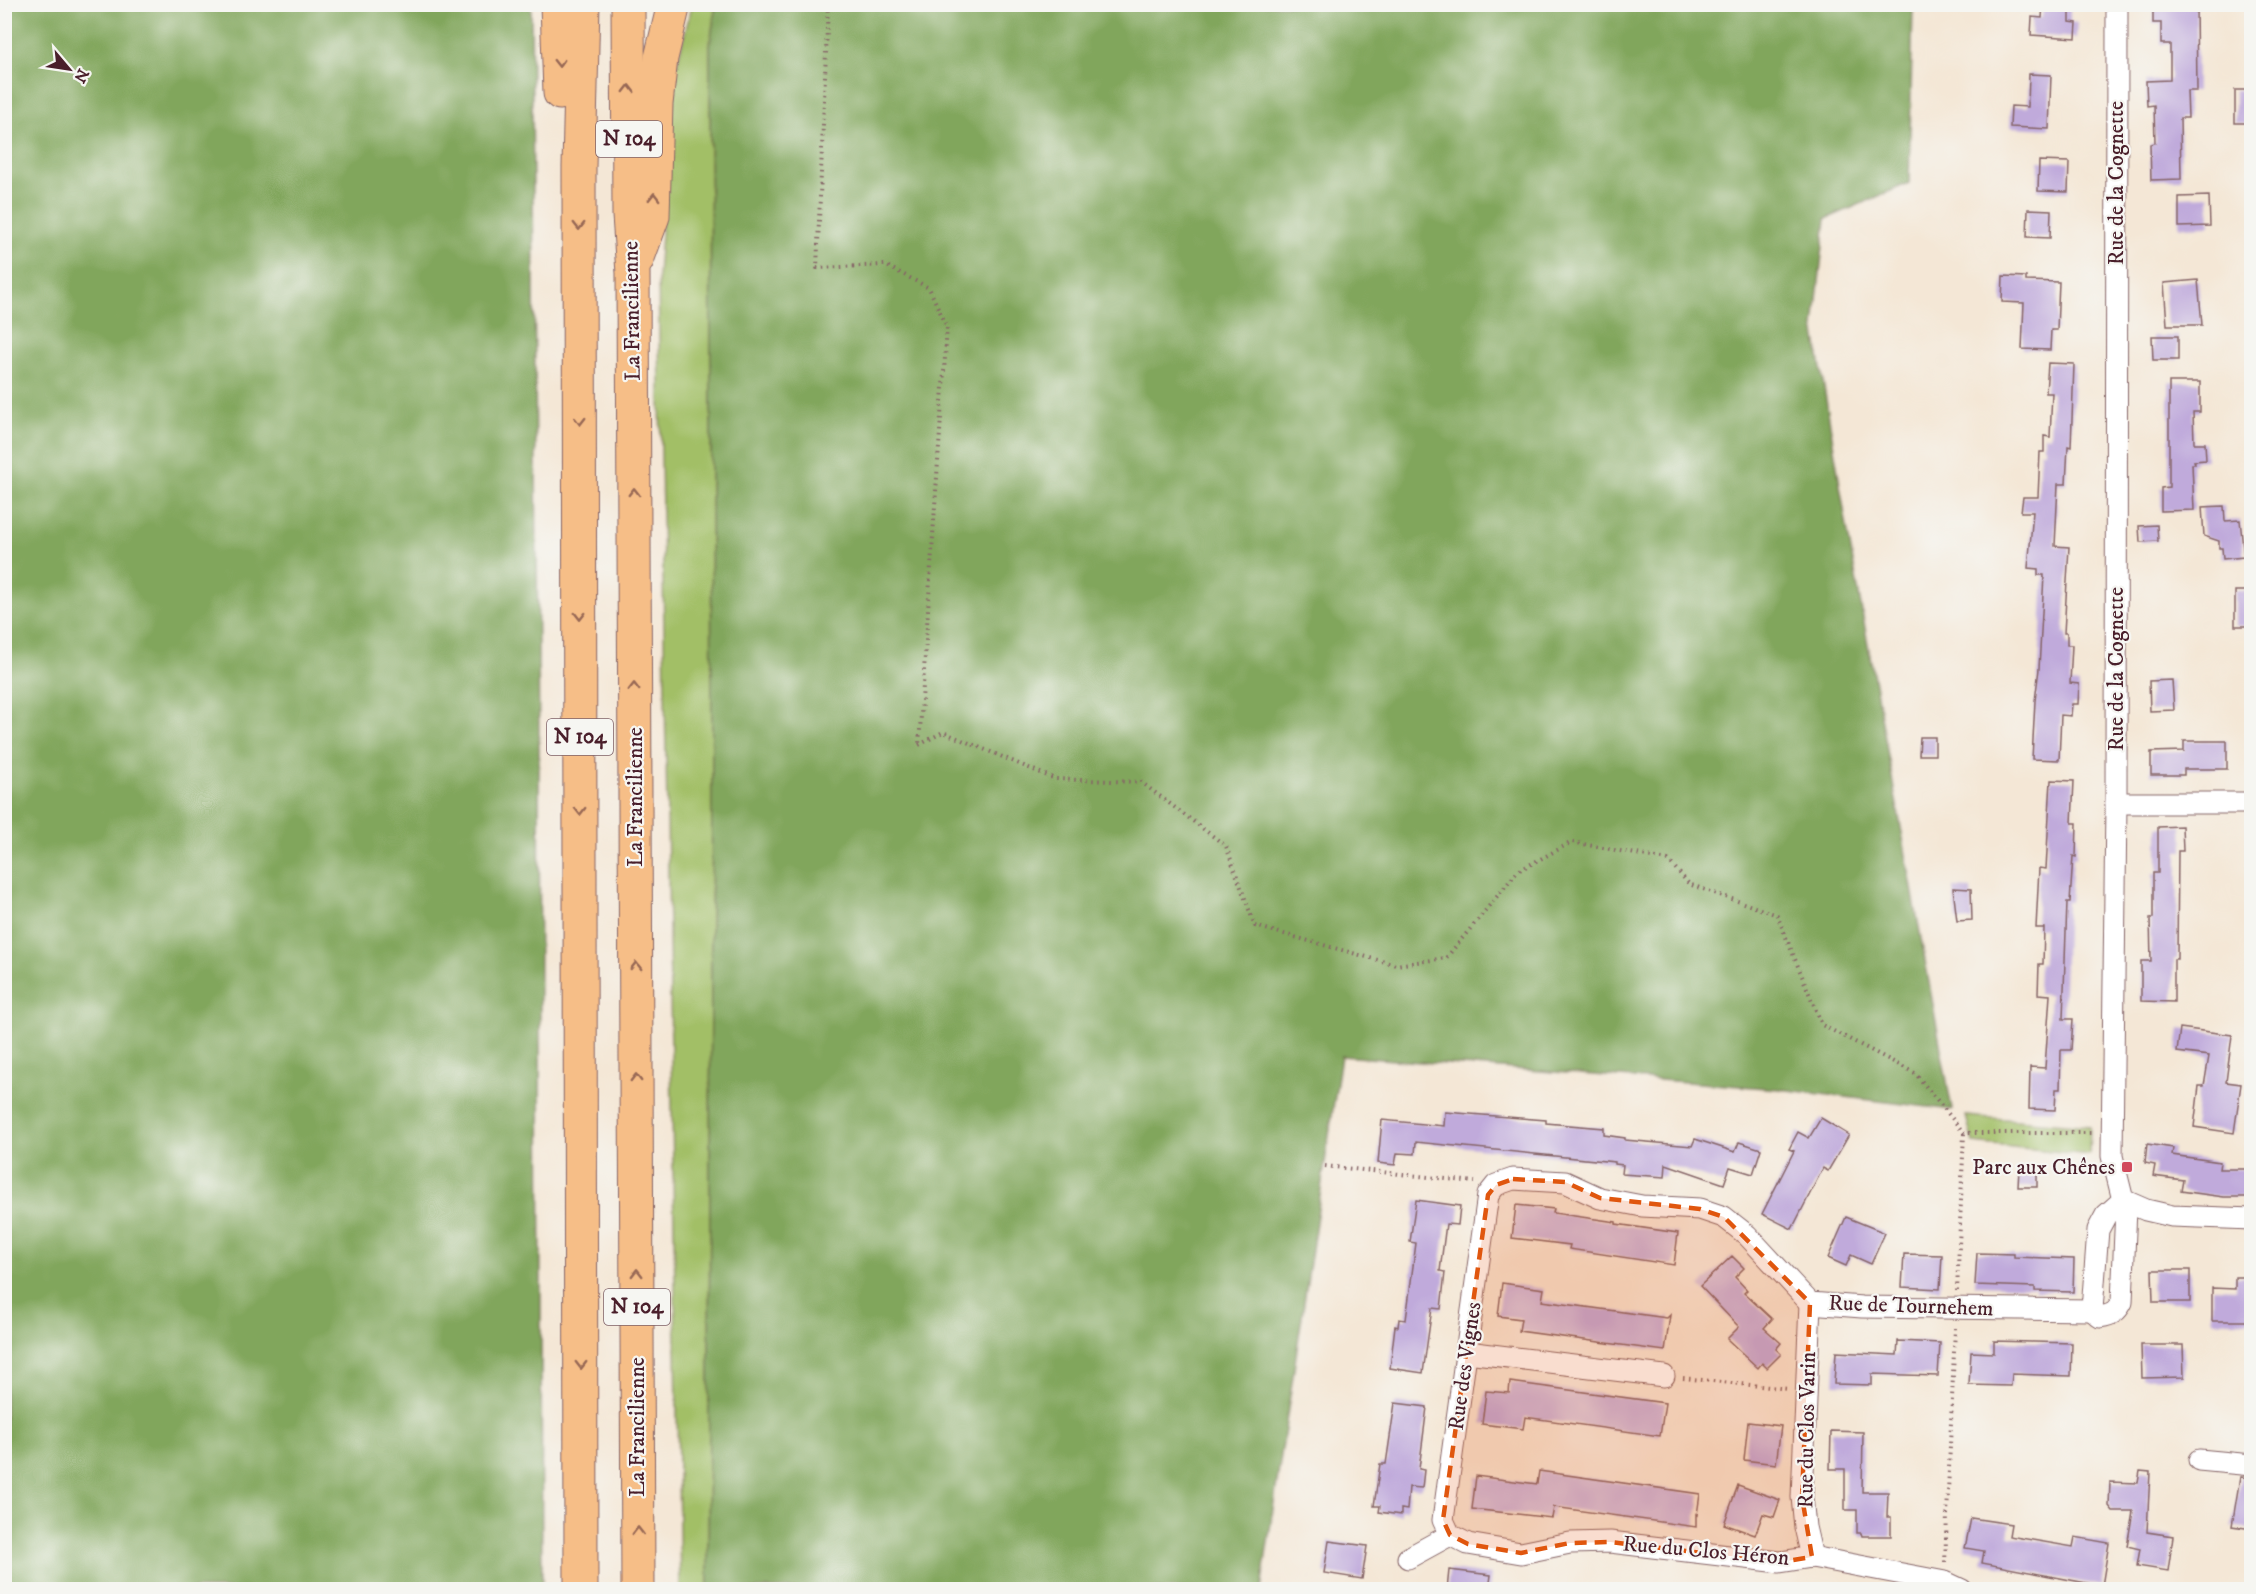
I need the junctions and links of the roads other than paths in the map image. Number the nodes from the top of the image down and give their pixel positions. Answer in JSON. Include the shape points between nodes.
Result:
{"nodes":[{"id":1,"x":557,"y":4,"type":"edge"},
{"id":2,"x":583,"y":4,"type":"edge"},
{"id":3,"x":628,"y":4,"type":"edge"},
{"id":4,"x":674,"y":4,"type":"edge"},
{"id":5,"x":2117,"y":4,"type":"edge"},
{"id":6,"x":579,"y":167,"type":"junction"},
{"id":7,"x":633,"y":273,"type":"junction"},
{"id":8,"x":2116,"y":803,"type":"junction"},
{"id":9,"x":2252,"y":803,"type":"edge"},
{"id":10,"x":1492,"y":1190,"type":"joint"},
{"id":11,"x":2123,"y":1200,"type":"junction"},
{"id":12,"x":2252,"y":1219,"type":"edge"},
{"id":13,"x":1810,"y":1302,"type":"junction"},
{"id":14,"x":2092,"y":1310,"type":"junction"},
{"id":15,"x":1467,"y":1352,"type":"junction"},
{"id":16,"x":1664,"y":1376,"type":"road end"},
{"id":17,"x":2199,"y":1460,"type":"dead end"},
{"id":18,"x":2252,"y":1465,"type":"edge"},
{"id":19,"x":1450,"y":1535,"type":"junction"},
{"id":20,"x":1812,"y":1557,"type":"junction"},
{"id":21,"x":1408,"y":1558,"type":"dead end"},
{"id":22,"x":1953,"y":1586,"type":"edge"},
{"id":23,"x":581,"y":1590,"type":"edge"},
{"id":24,"x":638,"y":1590,"type":"edge"}],
"edges":[{"from":1,"to":6,"type":"highway","one_way":true,"via":[[561,130]]},
{"from":2,"to":6,"type":"highway","number":"N 104"},
{"from":7,"to":3,"type":"highway","name":"La Francilienne","number":"N 104","one_way":true},
{"from":7,"to":4,"type":"highway","one_way":true,"via":[[653,216],[656,104]]},
{"from":5,"to":8,"type":"street","name":"Rue de la Cognette"},
{"from":6,"to":23,"type":"highway","number":"N 104","one_way":true},
{"from":24,"to":7,"type":"highway","name":"La Francilienne","number":"N 104","one_way":true},
{"from":8,"to":9,"type":"street"},
{"from":8,"to":11,"type":"street","name":"Rue de la Cognette","via":[[2112,1156]]},
{"from":10,"to":13,"type":"street","name":"Rue de Tournehem","via":[[1513,1179],[1565,1182],[1600,1198],[1642,1206],[1700,1209],[1724,1216]]},
{"from":10,"to":15,"type":"street","name":"Rue des Vignes"},
{"from":11,"to":12,"type":"street","via":[[2172,1216]]},
{"from":11,"to":14,"type":"street","via":[[2106,1215],[2098,1230]]},
{"from":11,"to":14,"type":"street","name":"Rue de Tournehem","via":[[2126,1208],[2122,1302],[2110,1316],[2100,1317]]},
{"from":13,"to":14,"type":"street","name":"Rue de Tournehem","via":[[1862,1307]]},
{"from":13,"to":20,"type":"street","name":"Rue du Clos Varin","via":[[1802,1497]]},
{"from":15,"to":16,"type":"street"},
{"from":15,"to":19,"type":"street","name":"Rue des Vignes","via":[[1443,1520]]},
{"from":17,"to":18,"type":"street"},
{"from":19,"to":20,"type":"street","name":"Rue du Clos Héron","via":[[1468,1544],[1521,1552],[1570,1543],[1610,1542],[1780,1562]]},
{"from":19,"to":21,"type":"street"},
{"from":20,"to":22,"type":"street","name":"Rue du Clos Héron"}]}
